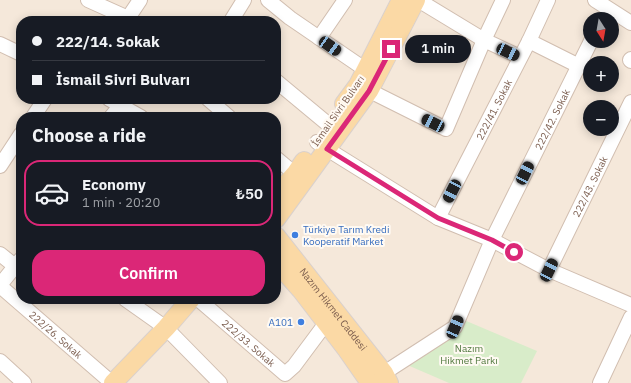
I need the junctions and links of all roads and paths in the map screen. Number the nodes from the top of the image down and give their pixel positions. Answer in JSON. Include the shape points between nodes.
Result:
{"nodes":[{"id":1,"x":88,"y":0,"type":"edge"},
{"id":2,"x":140,"y":0,"type":"edge"},
{"id":3,"x":244,"y":0,"type":"edge"},
{"id":4,"x":268,"y":0,"type":"edge"},
{"id":5,"x":345,"y":0,"type":"edge"},
{"id":6,"x":402,"y":0,"type":"edge"},
{"id":7,"x":417,"y":0,"type":"edge"},
{"id":8,"x":503,"y":0,"type":"edge"},
{"id":9,"x":548,"y":0,"type":"edge"},
{"id":10,"x":601,"y":9,"type":"edge"},
{"id":11,"x":119,"y":16,"type":"edge"},
{"id":12,"x":130,"y":16,"type":"edge"},
{"id":13,"x":234,"y":16,"type":"edge"},
{"id":14,"x":631,"y":23,"type":"edge"},
{"id":15,"x":319,"y":38,"type":"junction"},
{"id":16,"x":484,"y":40,"type":"junction"},
{"id":17,"x":528,"y":41,"type":"junction"},
{"id":18,"x":1,"y":47,"type":"edge"},
{"id":19,"x":588,"y":48,"type":"edge"},
{"id":20,"x":16,"y":52,"type":"edge"},
{"id":21,"x":520,"y":57,"type":"junction"},
{"id":22,"x":579,"y":66,"type":"junction"},
{"id":23,"x":364,"y":82,"type":"junction"},
{"id":24,"x":281,"y":85,"type":"edge"},
{"id":25,"x":631,"y":102,"type":"edge"},
{"id":26,"x":118,"y":104,"type":"edge"},
{"id":27,"x":214,"y":104,"type":"edge"},
{"id":28,"x":132,"y":112,"type":"edge"},
{"id":29,"x":223,"y":112,"type":"edge"},
{"id":30,"x":329,"y":126,"type":"junction"},
{"id":31,"x":16,"y":142,"type":"edge"},
{"id":32,"x":322,"y":146,"type":"junction"},
{"id":33,"x":281,"y":162,"type":"edge"},
{"id":34,"x":0,"y":166,"type":"edge"},
{"id":35,"x":295,"y":174,"type":"junction"},
{"id":36,"x":281,"y":190,"type":"edge"},
{"id":37,"x":281,"y":211,"type":"edge"},
{"id":38,"x":438,"y":218,"type":"junction"},
{"id":39,"x":492,"y":240,"type":"junction"},
{"id":40,"x":281,"y":243,"type":"edge"},
{"id":41,"x":0,"y":254,"type":"edge"},
{"id":42,"x":16,"y":262,"type":"edge"},
{"id":43,"x":16,"y":266,"type":"edge"},
{"id":44,"x":281,"y":268,"type":"edge"},
{"id":45,"x":549,"y":270,"type":"junction"},
{"id":46,"x":0,"y":286,"type":"edge"},
{"id":47,"x":16,"y":300,"type":"edge"},
{"id":48,"x":21,"y":304,"type":"edge"},
{"id":49,"x":132,"y":304,"type":"edge"},
{"id":50,"x":187,"y":304,"type":"edge"},
{"id":51,"x":203,"y":304,"type":"edge"},
{"id":52,"x":631,"y":305,"type":"edge"},
{"id":53,"x":631,"y":317,"type":"edge"},
{"id":54,"x":326,"y":323,"type":"junction"},
{"id":55,"x":166,"y":328,"type":"junction"},
{"id":56,"x":0,"y":361,"type":"edge"},
{"id":57,"x":282,"y":379,"type":"edge"},
{"id":58,"x":381,"y":380,"type":"edge"},
{"id":59,"x":24,"y":383,"type":"edge"},
{"id":60,"x":112,"y":383,"type":"edge"},
{"id":61,"x":220,"y":383,"type":"edge"},
{"id":62,"x":600,"y":383,"type":"edge"}],
"edges":[{"from":1,"to":11,"type":"street"},
{"from":2,"to":12,"type":"street"},
{"from":3,"to":13,"type":"street"},
{"from":4,"to":15,"type":"street"},
{"from":5,"to":15,"type":"street"},
{"from":6,"to":23,"type":"main road","name":"İsmail Sivri Bulvarı"},
{"from":7,"to":16,"type":"street"},
{"from":7,"to":23,"type":"main road","name":"İsmail Sivri Bulvarı"},
{"from":8,"to":16,"type":"street"},
{"from":9,"to":17,"type":"street","name":"222/41. Sokak"},
{"from":10,"to":14,"type":"street"},
{"from":15,"to":23,"type":"street"},
{"from":16,"to":21,"type":"street"},
{"from":16,"to":23,"type":"street","via":[[446,129]]},
{"from":17,"to":21,"type":"street","name":"222/41. Sokak"},
{"from":17,"to":22,"type":"street"},
{"from":18,"to":20,"type":"street"},
{"from":19,"to":22,"type":"street","name":"222/42. Sokak"},
{"from":21,"to":38,"type":"street","name":"222/41. Sokak"},
{"from":22,"to":39,"type":"street","name":"222/42. Sokak"},
{"from":23,"to":30,"type":"main road","name":"İsmail Sivri Bulvarı"},
{"from":23,"to":32,"type":"main road","name":"İsmail Sivri Bulvarı"},
{"from":24,"to":30,"type":"street"},
{"from":25,"to":45,"type":"street","name":"222/43. Sokak"},
{"from":26,"to":28,"type":"street"},
{"from":27,"to":29,"type":"street"},
{"from":30,"to":32,"type":"main road","name":"İsmail Sivri Bulvarı"},
{"from":31,"to":34,"type":"street"},
{"from":32,"to":35,"type":"main road","name":"İsmail Sivri Bulvarı"},
{"from":32,"to":37,"type":"main road","name":"İsmail Sivri Bulvarı"},
{"from":32,"to":38,"type":"street"},
{"from":33,"to":35,"type":"street"},
{"from":35,"to":36,"type":"main road","name":"İsmail Sivri Bulvarı"},
{"from":38,"to":39,"type":"street"},
{"from":39,"to":45,"type":"street"},
{"from":39,"to":58,"type":"street","name":"222/42. Sokak","via":[[455,327]]},
{"from":40,"to":58,"type":"main road","name":"Nazım Hikmet Caddesi"},
{"from":41,"to":42,"type":"street"},
{"from":43,"to":46,"type":"street"},
{"from":44,"to":54,"type":"main road","name":"Nazım Hikmet Caddesi"},
{"from":45,"to":52,"type":"street"},
{"from":46,"to":47,"type":"street","name":"222/26. Sokak"},
{"from":48,"to":60,"type":"street","name":"222/26. Sokak"},
{"from":49,"to":55,"type":"street"},
{"from":50,"to":55,"type":"main road"},
{"from":51,"to":57,"type":"street","name":"222/33. Sokak"},
{"from":53,"to":62,"type":"street"},
{"from":54,"to":57,"type":"street","name":"222/33. Sokak"},
{"from":54,"to":58,"type":"main road","name":"Nazım Hikmet Caddesi"},
{"from":55,"to":60,"type":"main road"},
{"from":55,"to":61,"type":"street"},
{"from":56,"to":59,"type":"street"}]}
